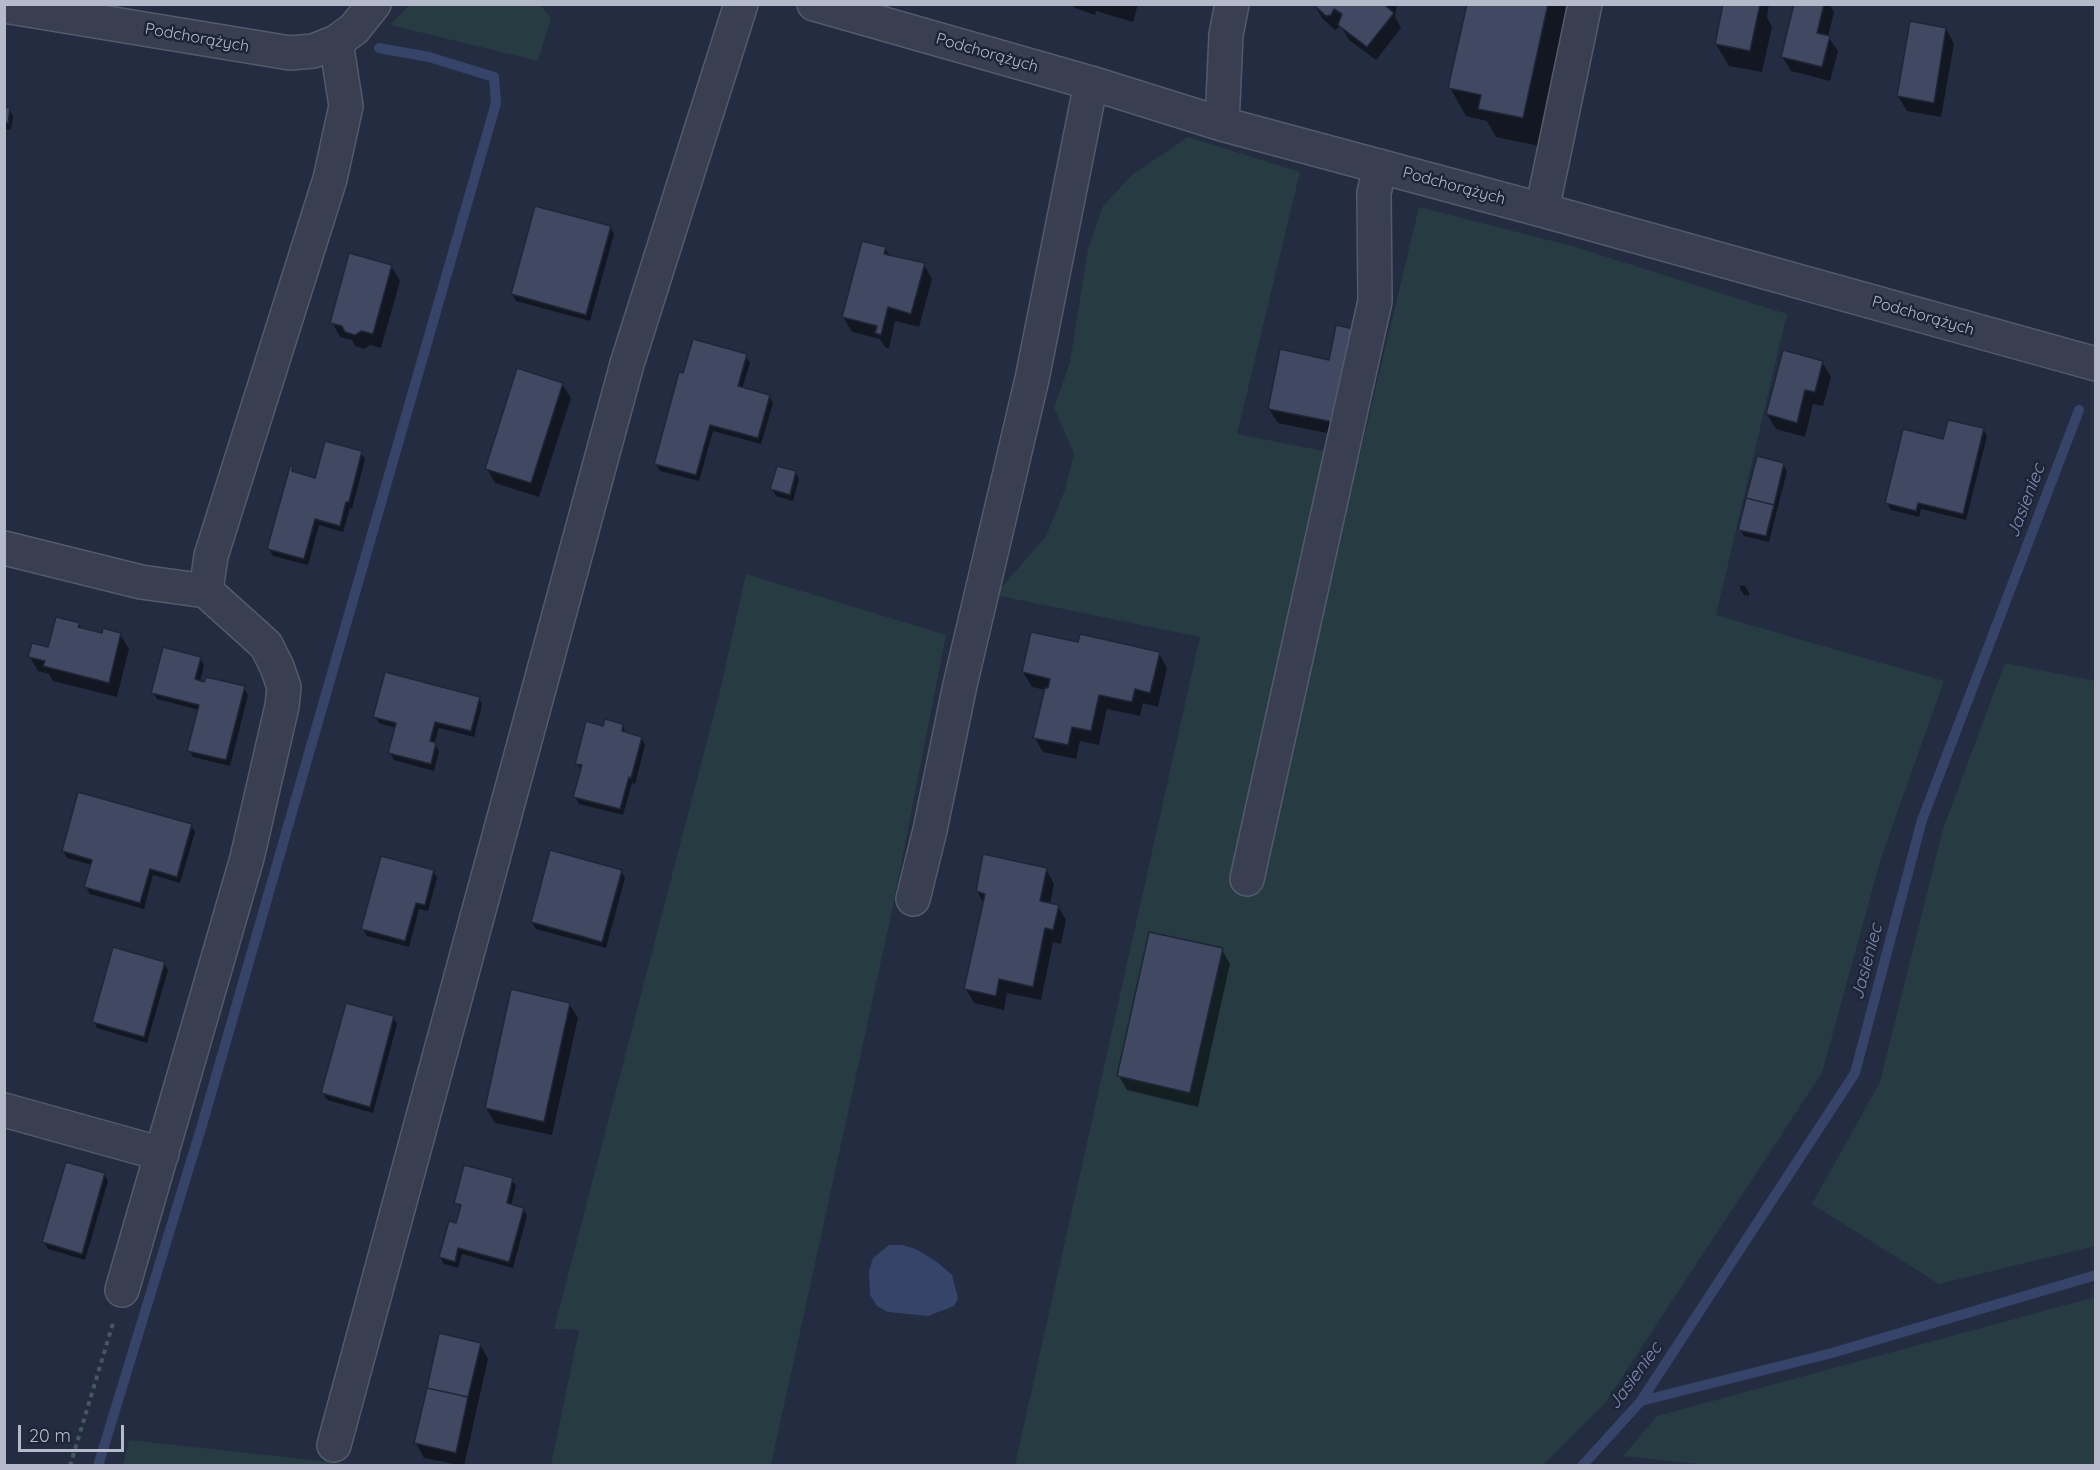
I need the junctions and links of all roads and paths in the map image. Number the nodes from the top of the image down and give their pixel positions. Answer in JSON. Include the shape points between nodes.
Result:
{"nodes":[{"id":1,"x":374,"y":4,"type":"edge"},
{"id":2,"x":741,"y":4,"type":"edge"},
{"id":3,"x":814,"y":4,"type":"edge"},
{"id":4,"x":1232,"y":4,"type":"edge"},
{"id":5,"x":1585,"y":4,"type":"edge"},
{"id":6,"x":4,"y":6,"type":"edge"},
{"id":7,"x":884,"y":14,"type":"edge"},
{"id":8,"x":141,"y":16,"type":"edge"},
{"id":9,"x":336,"y":42,"type":"junction"},
{"id":10,"x":1091,"y":83,"type":"junction"},
{"id":11,"x":1222,"y":124,"type":"junction"},
{"id":12,"x":1380,"y":166,"type":"junction"},
{"id":13,"x":1542,"y":210,"type":"junction"},
{"id":14,"x":2096,"y":364,"type":"edge"},
{"id":15,"x":4,"y":548,"type":"edge"},
{"id":16,"x":206,"y":591,"type":"junction"},
{"id":17,"x":1247,"y":879,"type":"dead end"},
{"id":18,"x":913,"y":899,"type":"dead end"},
{"id":19,"x":4,"y":1110,"type":"edge"},
{"id":20,"x":162,"y":1154,"type":"junction"},
{"id":21,"x":123,"y":1290,"type":"joint"},
{"id":22,"x":334,"y":1445,"type":"dead end"},
{"id":23,"x":70,"y":1466,"type":"edge"}],
"edges":[{"from":1,"to":9,"type":"street","name":"Podchorążych","via":[[354,29]]},
{"from":2,"to":22,"type":"street","via":[[627,364]]},
{"from":3,"to":7,"type":"street","name":"Podchorążych"},
{"from":4,"to":11,"type":"street","via":[[1226,35]]},
{"from":5,"to":13,"type":"street"},
{"from":6,"to":8,"type":"street","name":"Podchorążych"},
{"from":7,"to":10,"type":"street","name":"Podchorążych"},
{"from":8,"to":9,"type":"street","name":"Podchorążych","via":[[290,53],[313,51]]},
{"from":9,"to":16,"type":"street","via":[[346,106],[330,179],[211,556]]},
{"from":10,"to":11,"type":"street","name":"Podchorążych"},
{"from":10,"to":18,"type":"street","via":[[1032,379]]},
{"from":11,"to":12,"type":"street","name":"Podchorążych"},
{"from":12,"to":13,"type":"street","name":"Podchorążych"},
{"from":12,"to":17,"type":"street","via":[[1374,193],[1375,301]]},
{"from":13,"to":14,"type":"street","name":"Podchorążych"},
{"from":15,"to":16,"type":"street","via":[[141,582]]},
{"from":16,"to":20,"type":"street","via":[[266,645],[284,687],[247,858]]},
{"from":19,"to":20,"type":"street"},
{"from":20,"to":21,"type":"street"},
{"from":21,"to":23,"type":"path"}]}
